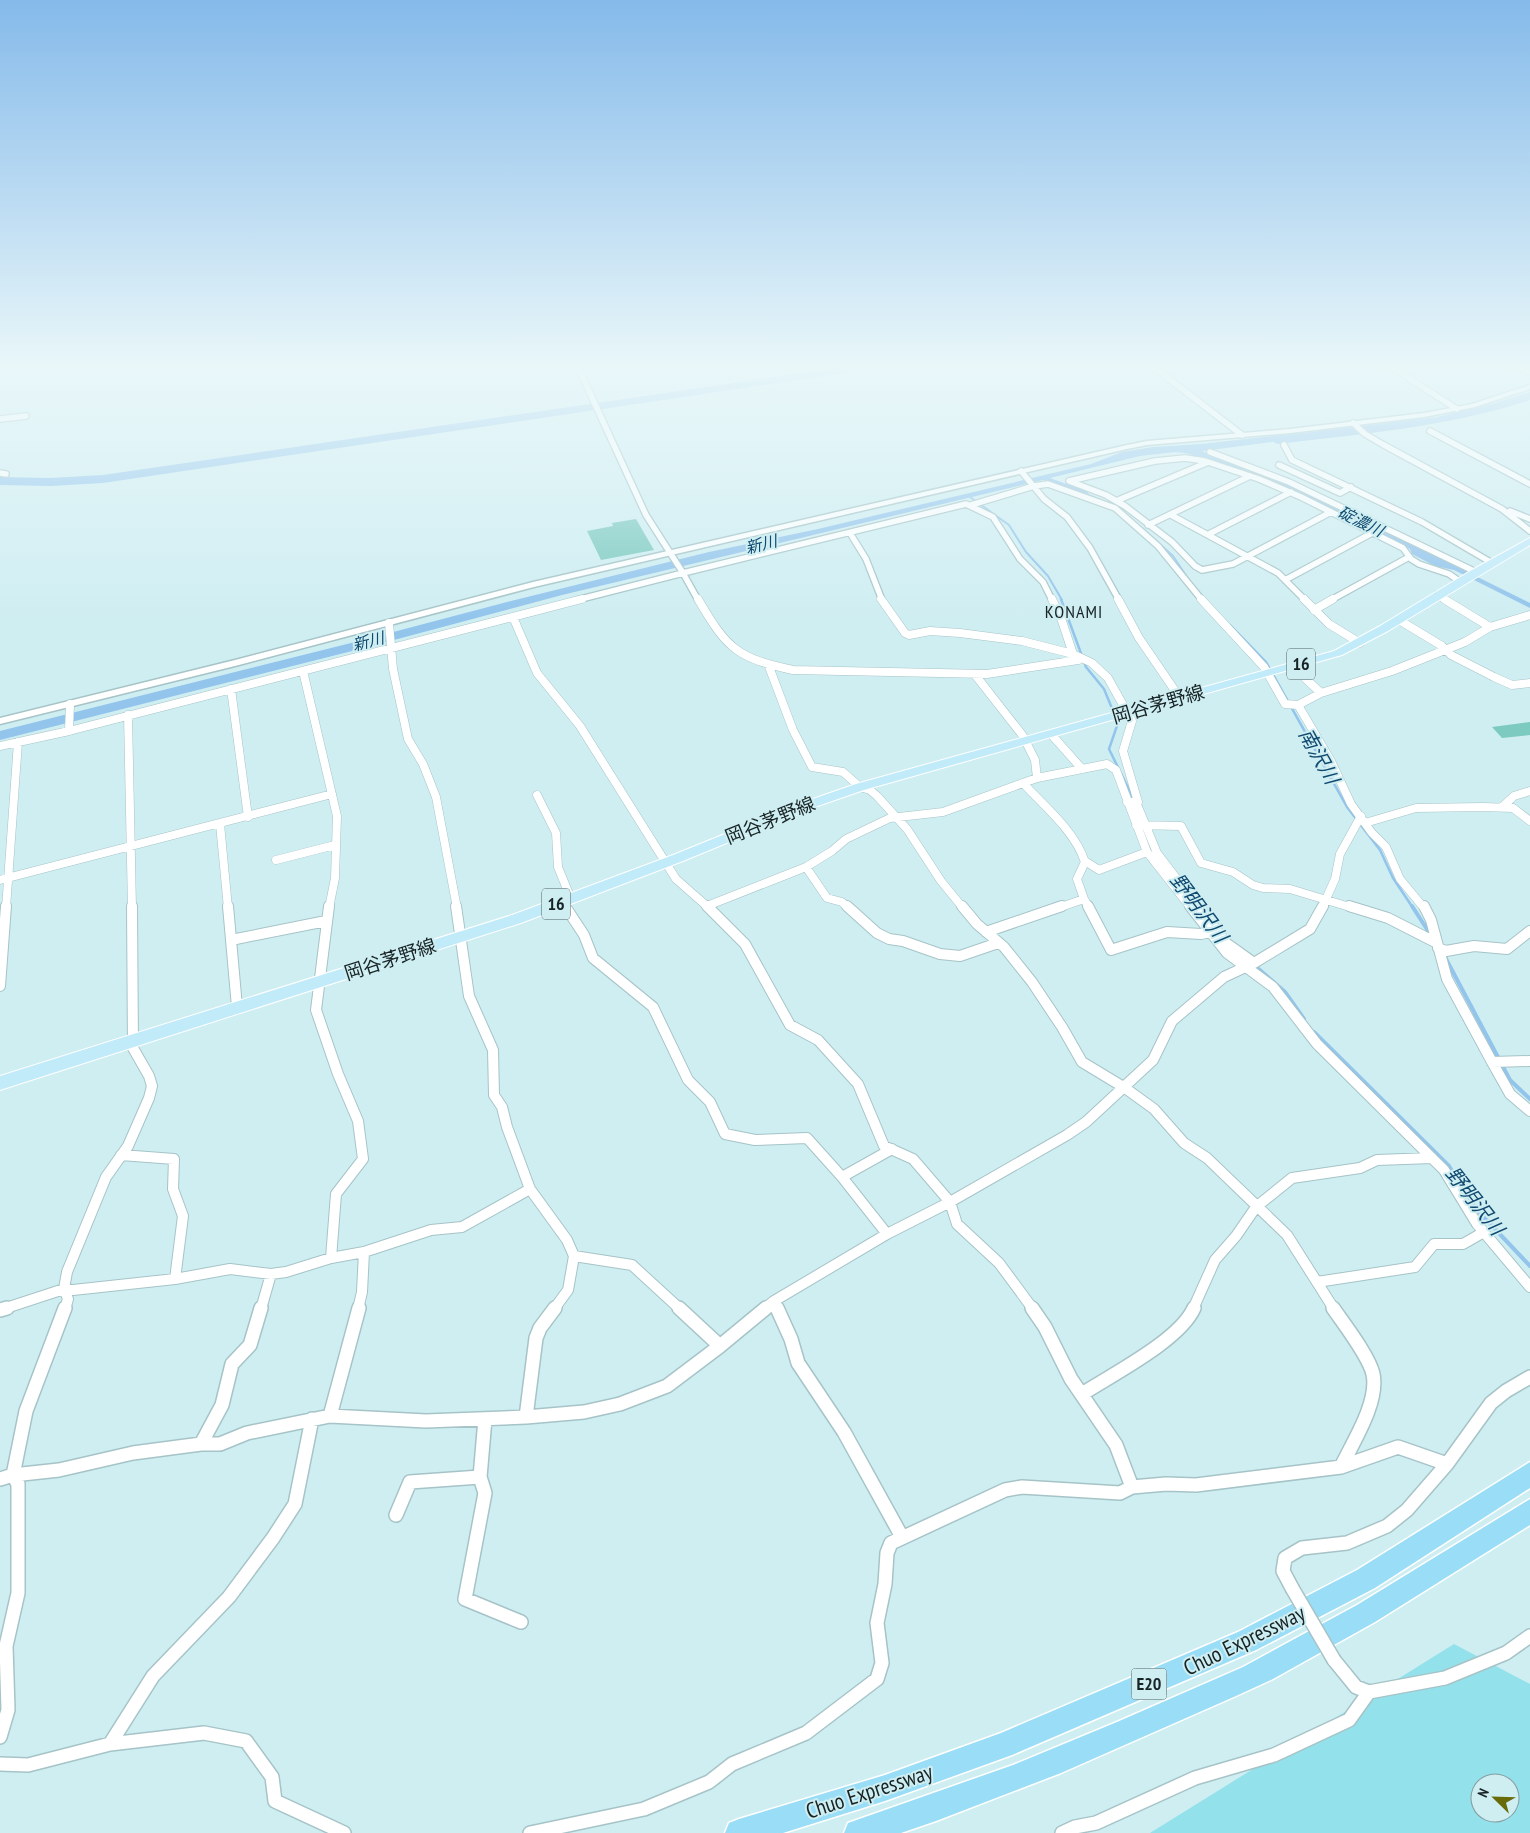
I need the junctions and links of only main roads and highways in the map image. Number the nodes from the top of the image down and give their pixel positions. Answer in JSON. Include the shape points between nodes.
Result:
{"nodes":[{"id":1,"x":1530,"y":541,"type":"edge"},
{"id":2,"x":1468,"y":576,"type":"joint"},
{"id":3,"x":0,"y":1083,"type":"edge"},
{"id":4,"x":1530,"y":1474,"type":"edge"},
{"id":5,"x":1530,"y":1511,"type":"edge"},
{"id":6,"x":739,"y":1833,"type":"edge"},
{"id":7,"x":858,"y":1833,"type":"edge"}],
"edges":[{"from":1,"to":2,"type":"main road","name":"岡谷茅野線","number":"16"},
{"from":2,"to":3,"type":"main road","name":"岡谷茅野線","number":"16","via":[[1360,643],[1338,652],[860,787],[567,900]]},
{"from":4,"to":6,"type":"highway","name":"Chuo Expressway","number":"E20","via":[[1366,1578],[1247,1641],[1003,1746],[885,1788]]},
{"from":5,"to":7,"type":"highway","name":"Chuo Expressway","number":"E20","via":[[1383,1605],[1263,1670],[1123,1733],[1012,1778]]}]}
